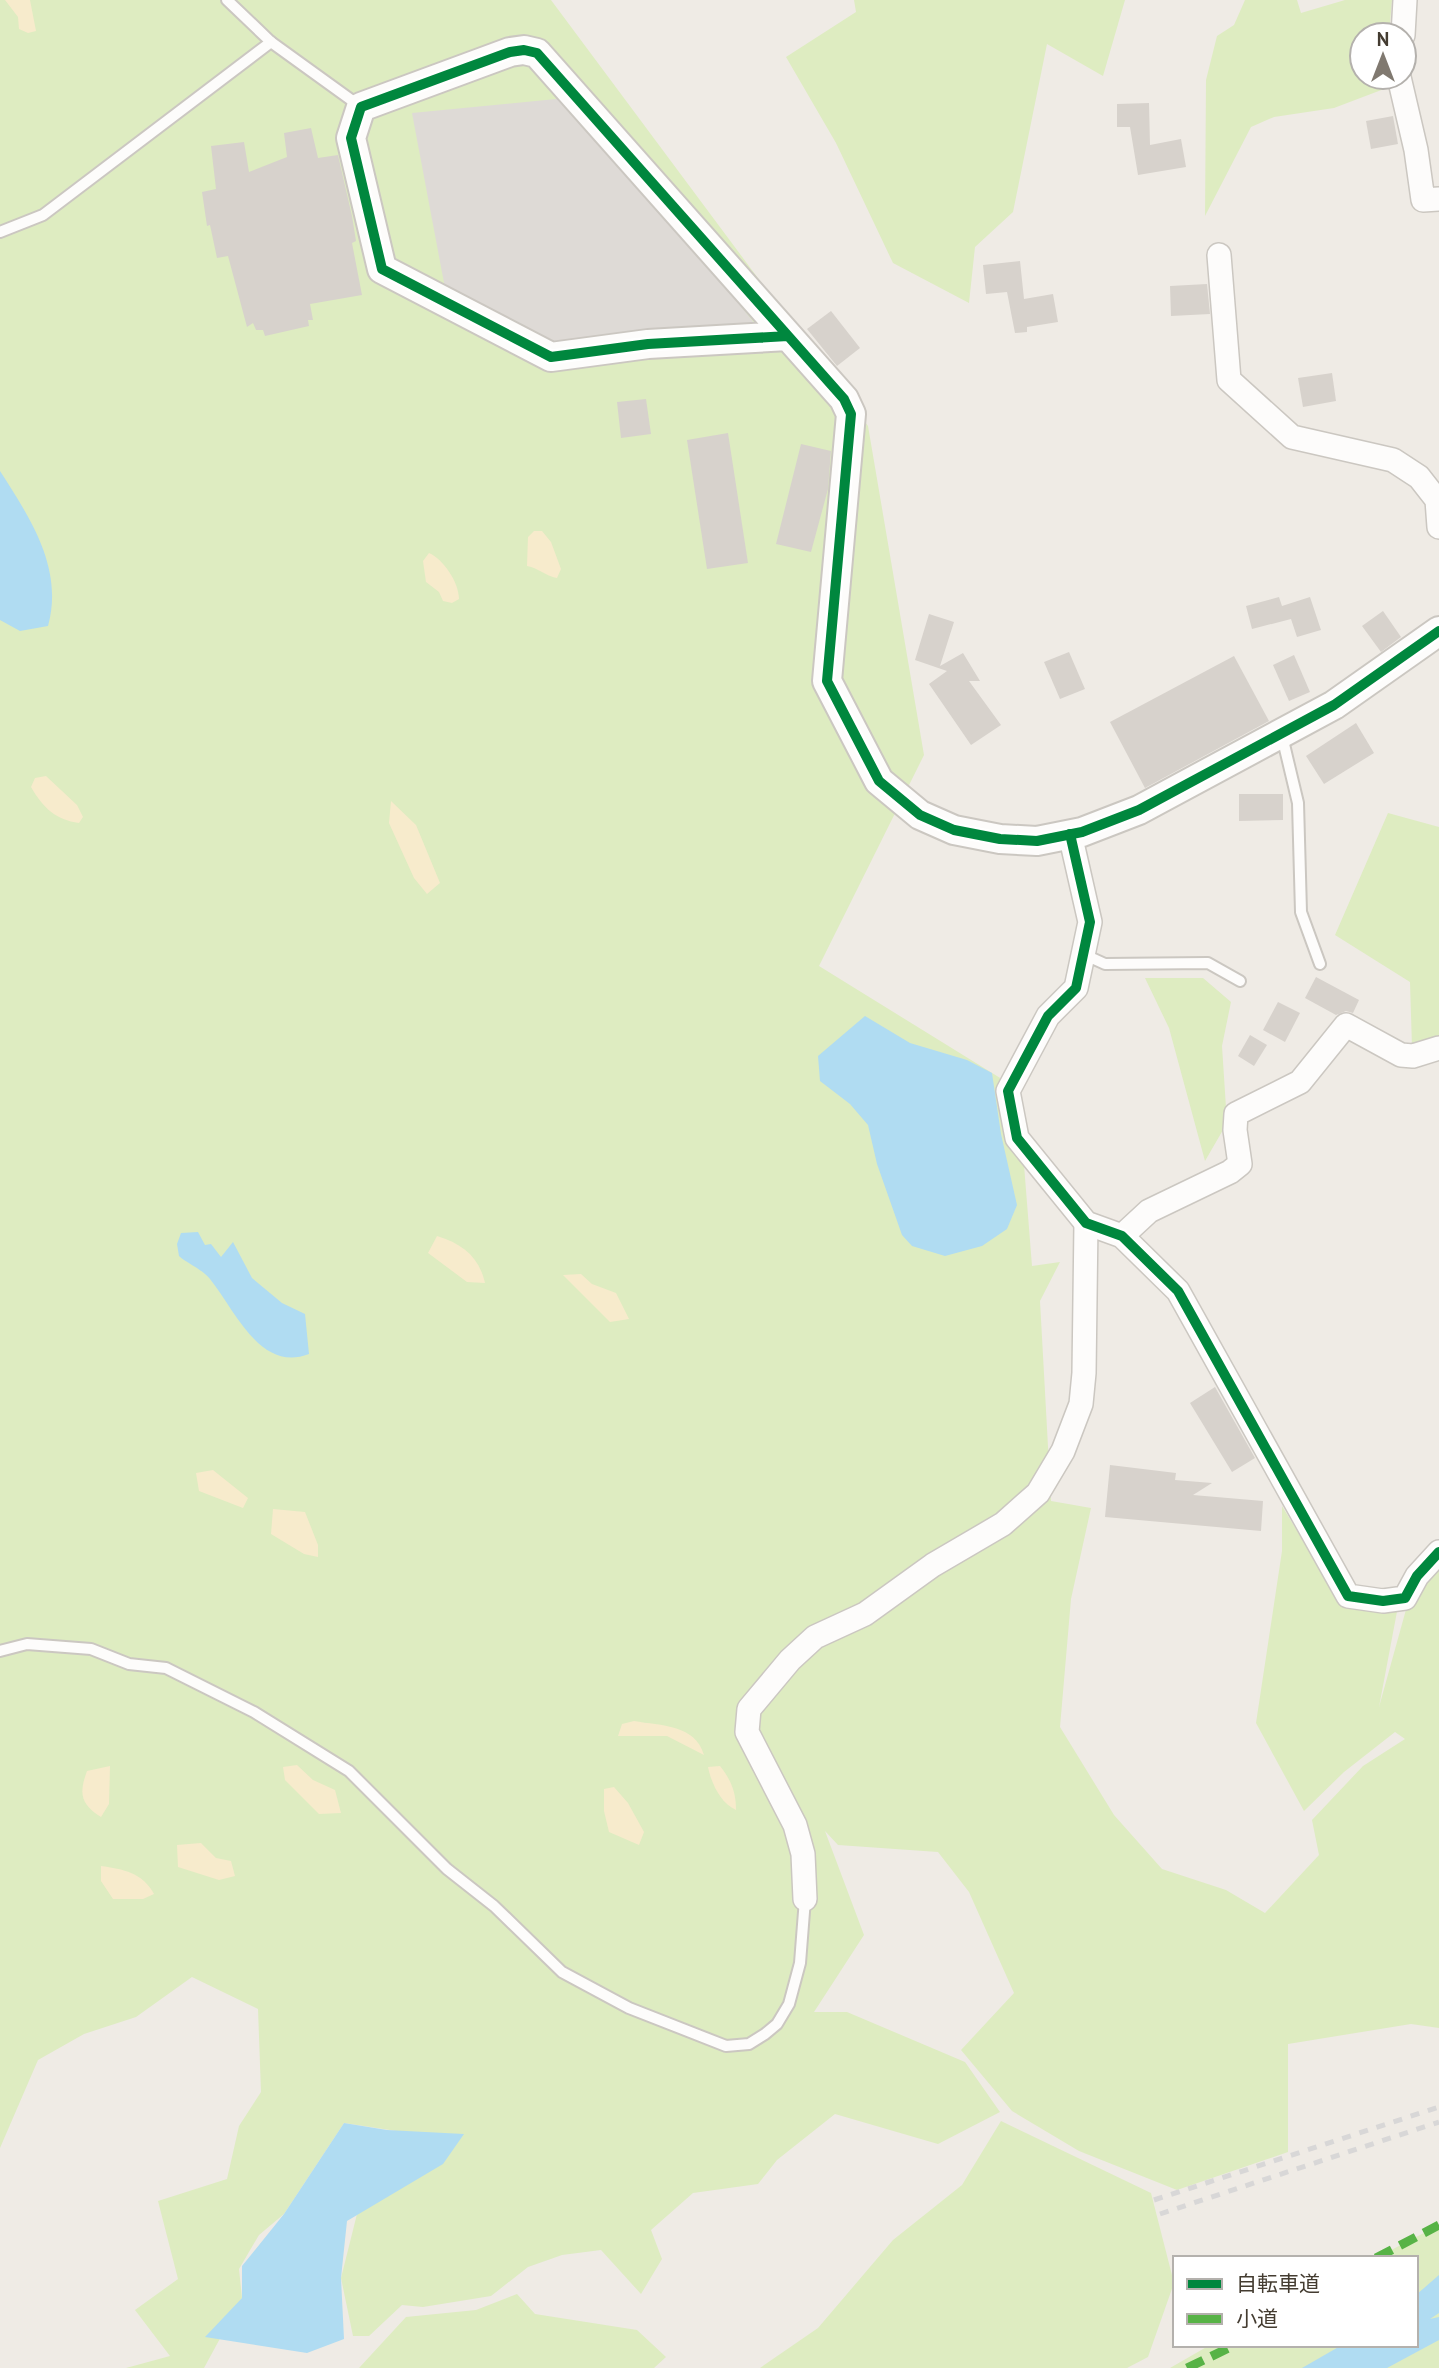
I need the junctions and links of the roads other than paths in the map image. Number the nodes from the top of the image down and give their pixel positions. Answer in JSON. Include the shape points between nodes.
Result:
{"nodes":[{"id":1,"x":227,"y":0,"type":"edge"},
{"id":2,"x":1405,"y":0,"type":"edge"},
{"id":3,"x":1404,"y":21,"type":"edge"},
{"id":4,"x":271,"y":42,"type":"junction"},
{"id":5,"x":1402,"y":91,"type":"edge"},
{"id":6,"x":361,"y":107,"type":"junction"},
{"id":7,"x":1439,"y":200,"type":"edge"},
{"id":8,"x":0,"y":232,"type":"edge"},
{"id":9,"x":1219,"y":254,"type":"dead end"},
{"id":10,"x":788,"y":336,"type":"junction"},
{"id":11,"x":1439,"y":527,"type":"edge"},
{"id":12,"x":1439,"y":631,"type":"edge"},
{"id":13,"x":1282,"y":733,"type":"junction"},
{"id":14,"x":1070,"y":834,"type":"junction"},
{"id":15,"x":1083,"y":954,"type":"junction"},
{"id":16,"x":1320,"y":964,"type":"dead end"},
{"id":17,"x":1240,"y":981,"type":"dead end"},
{"id":18,"x":1439,"y":1048,"type":"edge"},
{"id":19,"x":1086,"y":1223,"type":"junction"},
{"id":20,"x":1122,"y":1236,"type":"junction"},
{"id":21,"x":1439,"y":1552,"type":"edge"},
{"id":22,"x":0,"y":1651,"type":"edge"},
{"id":23,"x":805,"y":1899,"type":"joint"}],
"edges":[{"from":1,"to":4,"type":"lane"},
{"from":2,"to":3,"type":"street"},
{"from":4,"to":6,"type":"lane"},
{"from":4,"to":8,"type":"lane","via":[[43,215]]},
{"from":5,"to":7,"type":"street","via":[[1423,200]]},
{"from":6,"to":10,"type":"street","via":[[510,52],[537,53]]},
{"from":6,"to":10,"type":"street","via":[[351,138],[382,269],[551,357],[649,344]]},
{"from":9,"to":11,"type":"street","via":[[1229,380],[1292,437],[1393,460],[1419,477],[1437,500]]},
{"from":10,"to":14,"type":"street","via":[[844,399],[851,414],[827,681],[879,781],[920,815],[954,830],[1037,841]]},
{"from":12,"to":13,"type":"street","via":[[1334,705]]},
{"from":13,"to":14,"type":"street","via":[[1139,810]]},
{"from":13,"to":16,"type":"lane","via":[[1298,803],[1301,912]]},
{"from":14,"to":15,"type":"street","via":[[1090,922]]},
{"from":15,"to":17,"type":"lane","via":[[1105,964],[1208,963]]},
{"from":15,"to":19,"type":"street","via":[[1076,988],[1048,1016],[1008,1091],[1017,1138]]},
{"from":18,"to":20,"type":"street","via":[[1401,1055],[1346,1025],[1300,1082],[1236,1114],[1240,1164],[1149,1211]]},
{"from":19,"to":20,"type":"street"},
{"from":19,"to":23,"type":"street","via":[[1081,1404],[1063,1451],[1038,1493],[1003,1524],[933,1565],[865,1614],[815,1637],[749,1709],[747,1732],[795,1825],[803,1854]]},
{"from":20,"to":21,"type":"street","via":[[1178,1291],[1348,1596],[1383,1601],[1405,1598]]},
{"from":22,"to":23,"type":"lane","via":[[27,1644],[91,1650],[129,1664],[166,1668],[231,1700],[349,1770],[447,1870],[494,1906],[562,1972],[629,2008],[726,2046],[749,2044],[765,2034],[789,2004],[800,1963]]}]}
